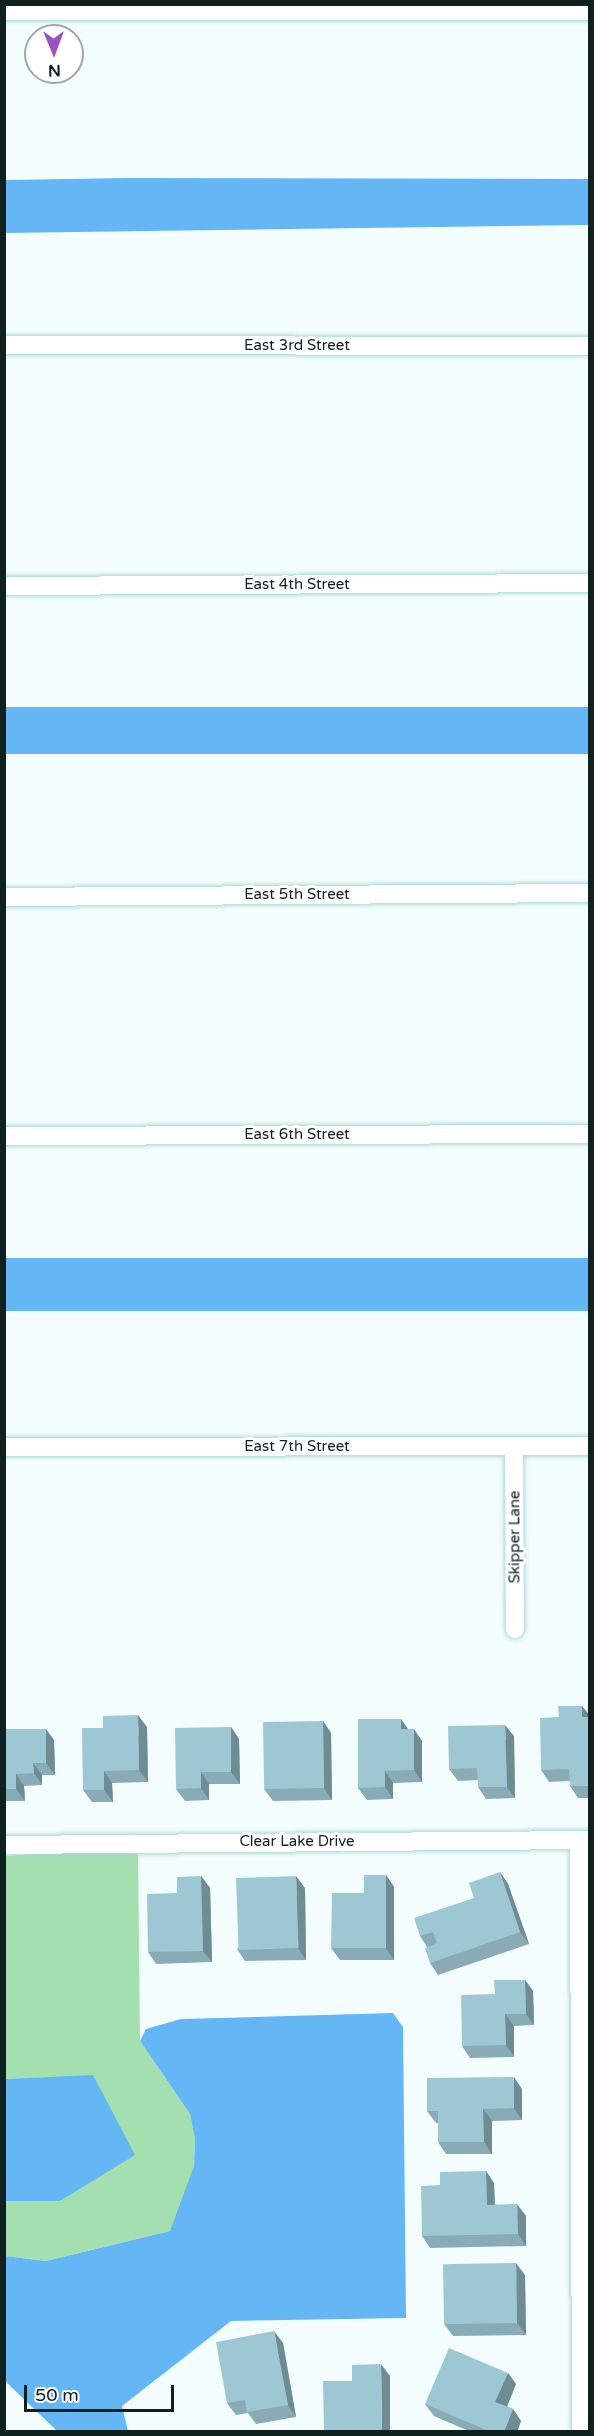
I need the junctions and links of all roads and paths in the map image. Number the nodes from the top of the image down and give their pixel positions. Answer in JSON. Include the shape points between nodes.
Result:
{"nodes":[{"id":1,"x":135,"y":7,"type":"edge"},
{"id":2,"x":4,"y":10,"type":"edge"},
{"id":3,"x":590,"y":11,"type":"edge"},
{"id":4,"x":4,"y":345,"type":"edge"},
{"id":5,"x":590,"y":346,"type":"edge"},
{"id":6,"x":590,"y":583,"type":"edge"},
{"id":7,"x":4,"y":586,"type":"edge"},
{"id":8,"x":590,"y":893,"type":"edge"},
{"id":9,"x":4,"y":897,"type":"edge"},
{"id":10,"x":590,"y":1134,"type":"edge"},
{"id":11,"x":4,"y":1136,"type":"edge"},
{"id":12,"x":514,"y":1446,"type":"junction"},
{"id":13,"x":590,"y":1446,"type":"edge"},
{"id":14,"x":4,"y":1447,"type":"edge"},
{"id":15,"x":515,"y":1629,"type":"dead end"},
{"id":16,"x":584,"y":1840,"type":"edge"},
{"id":17,"x":4,"y":1845,"type":"edge"},
{"id":18,"x":581,"y":2432,"type":"edge"}],
"edges":[{"from":1,"to":2,"type":"street"},
{"from":1,"to":3,"type":"street"},
{"from":4,"to":5,"type":"street","name":"East 3rd Street"},
{"from":6,"to":7,"type":"street","name":"East 4th Street"},
{"from":8,"to":9,"type":"street","name":"East 5th Street"},
{"from":10,"to":11,"type":"street","name":"East 6th Street"},
{"from":12,"to":13,"type":"street","name":"East 7th Street"},
{"from":12,"to":14,"type":"street","name":"East 7th Street"},
{"from":12,"to":15,"type":"street","name":"Skipper Lane"},
{"from":16,"to":17,"type":"street","name":"Clear Lake Drive"},
{"from":16,"to":18,"type":"street"}]}
